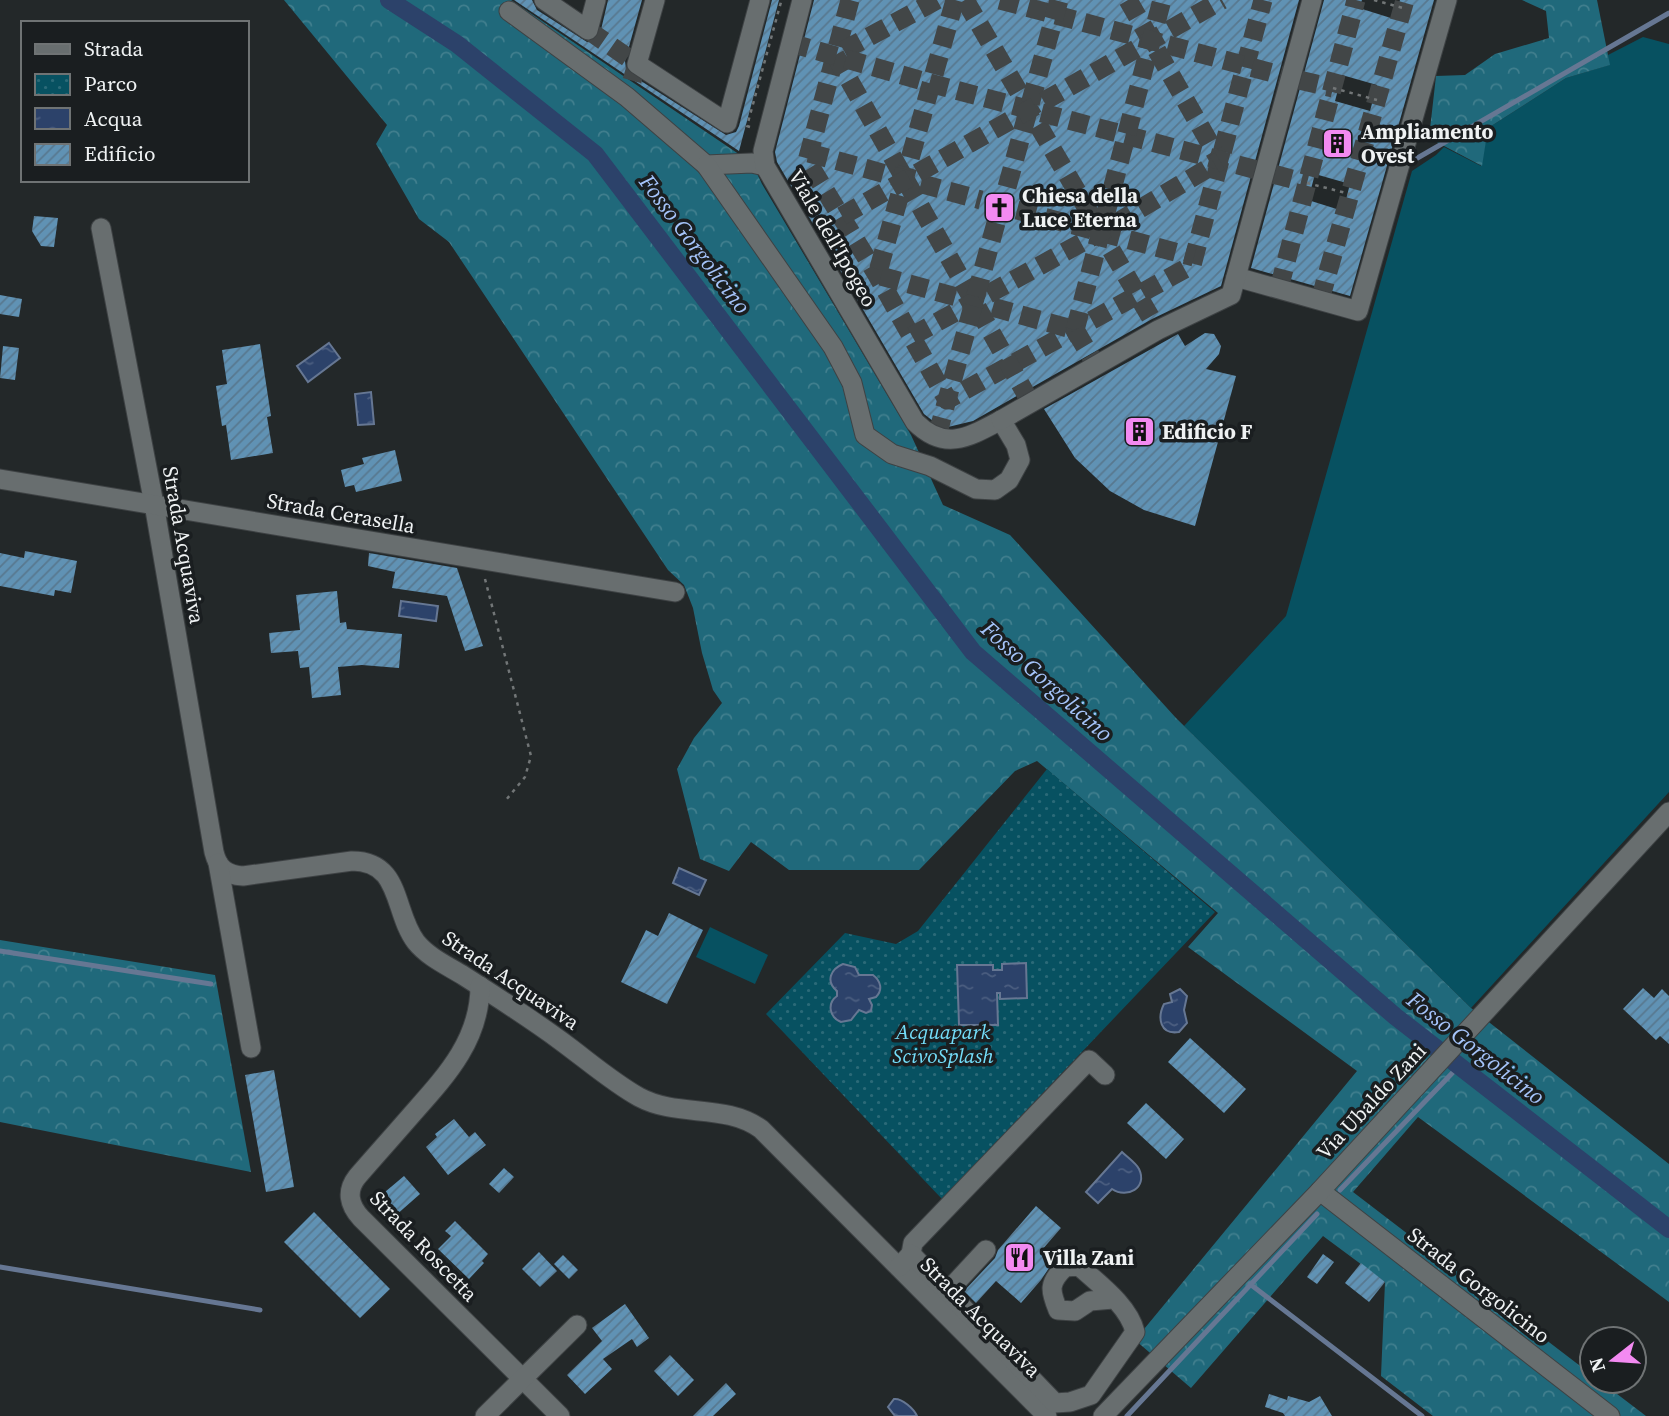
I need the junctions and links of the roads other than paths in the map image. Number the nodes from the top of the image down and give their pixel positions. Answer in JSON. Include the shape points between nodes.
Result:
{"nodes":[{"id":1,"x":544,"y":0,"type":"edge"},
{"id":2,"x":596,"y":0,"type":"edge"},
{"id":3,"x":655,"y":0,"type":"edge"},
{"id":4,"x":760,"y":0,"type":"edge"},
{"id":5,"x":802,"y":0,"type":"edge"},
{"id":6,"x":1312,"y":0,"type":"edge"},
{"id":7,"x":1447,"y":0,"type":"edge"},
{"id":8,"x":509,"y":11,"type":"dead end"},
{"id":9,"x":706,"y":165,"type":"junction"},
{"id":10,"x":765,"y":166,"type":"junction"},
{"id":11,"x":101,"y":228,"type":"dead end"},
{"id":12,"x":1236,"y":277,"type":"junction"},
{"id":13,"x":1001,"y":420,"type":"junction"},
{"id":14,"x":0,"y":479,"type":"edge"},
{"id":15,"x":154,"y":504,"type":"junction"},
{"id":16,"x":675,"y":592,"type":"dead end"},
{"id":17,"x":1669,"y":812,"type":"edge"},
{"id":18,"x":218,"y":863,"type":"junction"},
{"id":19,"x":480,"y":986,"type":"junction"},
{"id":20,"x":251,"y":1048,"type":"dead end"},
{"id":21,"x":1105,"y":1075,"type":"dead end"},
{"id":22,"x":1320,"y":1191,"type":"junction"},
{"id":23,"x":986,"y":1250,"type":"dead end"},
{"id":24,"x":905,"y":1260,"type":"junction"},
{"id":25,"x":947,"y":1292,"type":"junction"},
{"id":26,"x":1113,"y":1299,"type":"dead end"},
{"id":27,"x":577,"y":1325,"type":"dead end"},
{"id":28,"x":523,"y":1379,"type":"junction"},
{"id":29,"x":485,"y":1416,"type":"edge"},
{"id":30,"x":560,"y":1416,"type":"edge"},
{"id":31,"x":1047,"y":1416,"type":"edge"},
{"id":32,"x":1103,"y":1416,"type":"edge"},
{"id":33,"x":1610,"y":1416,"type":"edge"}],
"edges":[{"from":1,"to":2,"type":"street","via":[[588,30]]},
{"from":3,"to":4,"type":"street","via":[[638,64],[727,123]]},
{"from":5,"to":10,"type":"street","name":"Viale dell'Ipogeo","via":[[763,151]]},
{"from":6,"to":12,"type":"street"},
{"from":7,"to":12,"type":"street","via":[[1358,311]]},
{"from":8,"to":9,"type":"street","via":[[629,90]]},
{"from":9,"to":10,"type":"street"},
{"from":9,"to":13,"type":"street","via":[[833,347],[852,383],[865,435],[892,454],[930,466],[976,489],[995,490],[1009,480],[1020,460]]},
{"from":10,"to":13,"type":"street","name":"Viale dell'Ipogeo","via":[[915,422],[925,432],[949,440],[962,439]]},
{"from":11,"to":15,"type":"street","name":"Strada Acquaviva"},
{"from":12,"to":13,"type":"street","name":"Viale dell'Ipogeo","via":[[1231,296],[1158,330]]},
{"from":14,"to":15,"type":"street","name":"Strada Cerasella"},
{"from":15,"to":16,"type":"street","name":"Strada Cerasella"},
{"from":15,"to":18,"type":"street","name":"Strada Acquaviva"},
{"from":17,"to":22,"type":"street","name":"Via Ubaldo Zani"},
{"from":18,"to":19,"type":"street","name":"Strada Acquaviva","via":[[227,873],[243,876],[352,861],[375,865],[392,886],[416,942]]},
{"from":18,"to":20,"type":"street"},
{"from":19,"to":24,"type":"street","name":"Strada Acquaviva","via":[[639,1097],[677,1109],[730,1114],[754,1124]]},
{"from":19,"to":28,"type":"street","name":"Strada Roscetta","via":[[473,1029],[450,1071],[357,1177],[350,1197],[360,1218]]},
{"from":21,"to":24,"type":"street","via":[[1089,1060],[913,1243]]},
{"from":22,"to":32,"type":"street","name":"Via Ubaldo Zani"},
{"from":22,"to":33,"type":"street","name":"Strada Gorgolicino"},
{"from":23,"to":25,"type":"street"},
{"from":24,"to":25,"type":"street"},
{"from":24,"to":31,"type":"street","name":"Strada Acquaviva"},
{"from":25,"to":26,"type":"street","via":[[1055,1403],[1091,1395],[1135,1332],[1132,1318]]},
{"from":27,"to":28,"type":"street"},
{"from":28,"to":29,"type":"street"},
{"from":28,"to":30,"type":"street","name":"Strada Roscetta"}]}
